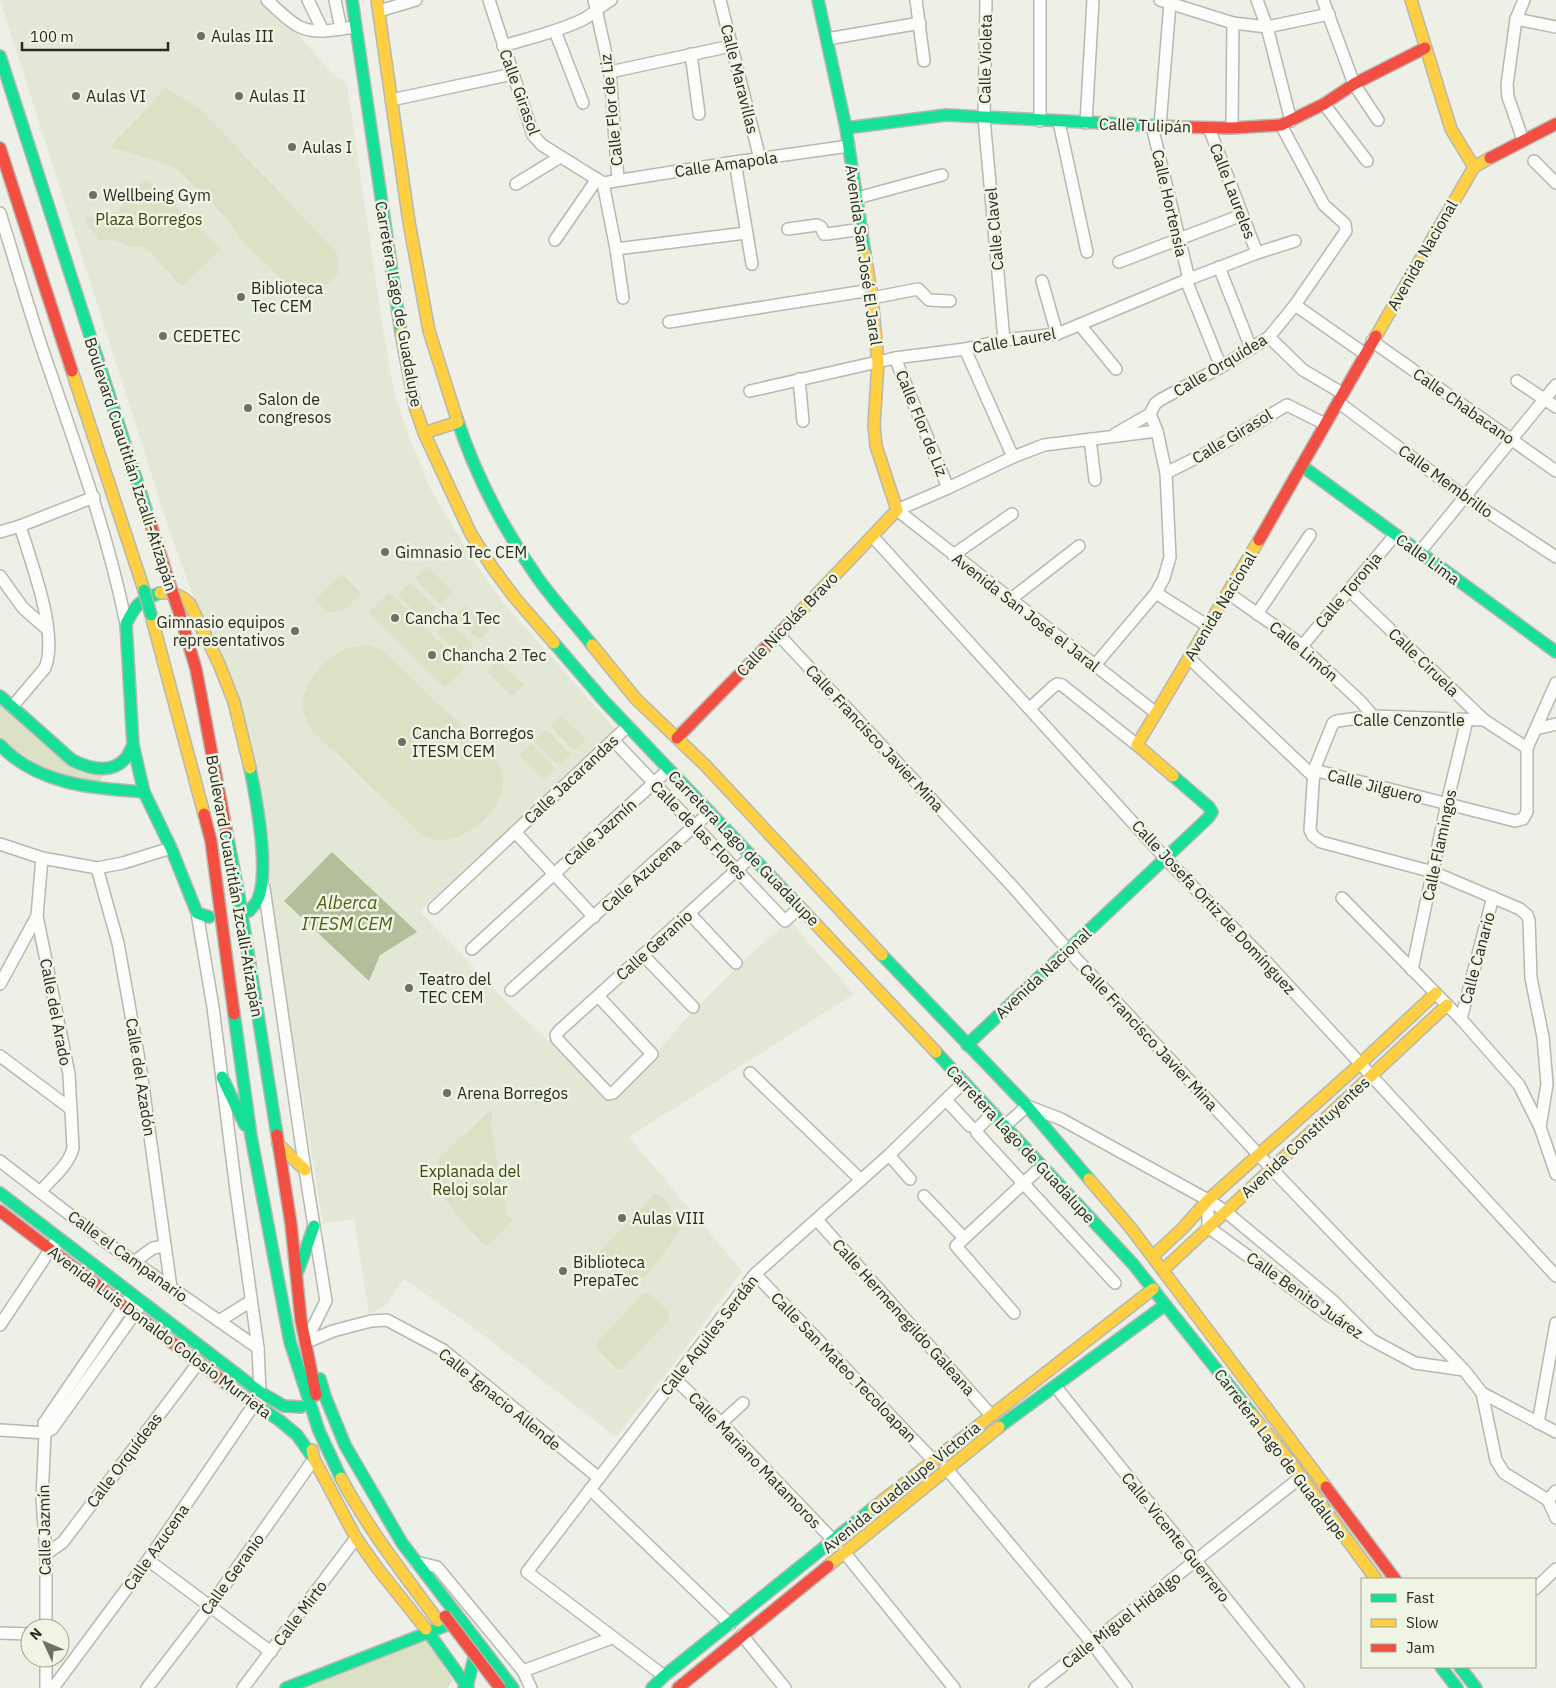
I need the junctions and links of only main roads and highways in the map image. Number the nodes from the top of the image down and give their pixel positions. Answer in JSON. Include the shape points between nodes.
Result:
{"nodes":[{"id":1,"x":352,"y":0,"type":"edge"},
{"id":2,"x":818,"y":0,"type":"edge"},
{"id":3,"x":1411,"y":0,"type":"edge"},
{"id":4,"x":378,"y":6,"type":"edge"},
{"id":5,"x":1425,"y":48,"type":"junction"},
{"id":6,"x":0,"y":56,"type":"edge"},
{"id":7,"x":1556,"y":124,"type":"edge"},
{"id":8,"x":846,"y":128,"type":"junction"},
{"id":9,"x":0,"y":148,"type":"edge"},
{"id":10,"x":1474,"y":167,"type":"junction"},
{"id":11,"x":458,"y":422,"type":"junction"},
{"id":12,"x":424,"y":433,"type":"junction"},
{"id":13,"x":1302,"y":466,"type":"junction"},
{"id":14,"x":896,"y":510,"type":"joint"},
{"id":15,"x":1556,"y":652,"type":"edge"},
{"id":16,"x":0,"y":696,"type":"edge"},
{"id":17,"x":677,"y":738,"type":"junction"},
{"id":18,"x":0,"y":745,"type":"edge"},
{"id":19,"x":133,"y":745,"type":"junction"},
{"id":20,"x":102,"y":770,"type":"junction"},
{"id":21,"x":694,"y":775,"type":"junction"},
{"id":22,"x":195,"y":778,"type":"junction"},
{"id":23,"x":217,"y":778,"type":"junction"},
{"id":24,"x":101,"y":789,"type":"junction"},
{"id":25,"x":144,"y":792,"type":"junction"},
{"id":26,"x":249,"y":911,"type":"dead end"},
{"id":27,"x":209,"y":917,"type":"dead end"},
{"id":28,"x":1436,"y":993,"type":"road end"},
{"id":29,"x":1447,"y":1004,"type":"road end"},
{"id":30,"x":967,"y":1044,"type":"junction"},
{"id":31,"x":222,"y":1077,"type":"road end"},
{"id":32,"x":251,"y":1136,"type":"junction"},
{"id":33,"x":278,"y":1144,"type":"junction"},
{"id":34,"x":305,"y":1170,"type":"road end"},
{"id":35,"x":0,"y":1193,"type":"edge"},
{"id":36,"x":0,"y":1211,"type":"edge"},
{"id":37,"x":314,"y":1226,"type":"road end"},
{"id":38,"x":1153,"y":1256,"type":"junction"},
{"id":39,"x":1163,"y":1270,"type":"junction"},
{"id":40,"x":297,"y":1273,"type":"junction"},
{"id":41,"x":1153,"y":1290,"type":"junction"},
{"id":42,"x":300,"y":1303,"type":"junction"},
{"id":43,"x":1165,"y":1305,"type":"junction"},
{"id":44,"x":290,"y":1342,"type":"junction"},
{"id":45,"x":310,"y":1393,"type":"junction"},
{"id":46,"x":301,"y":1407,"type":"junction"},
{"id":47,"x":1267,"y":1408,"type":"junction"},
{"id":48,"x":1254,"y":1418,"type":"junction"},
{"id":49,"x":314,"y":1459,"type":"junction"},
{"id":50,"x":1375,"y":1578,"type":"edge"},
{"id":51,"x":1393,"y":1578,"type":"edge"},
{"id":52,"x":461,"y":1622,"type":"junction"},
{"id":53,"x":429,"y":1633,"type":"junction"},
{"id":54,"x":475,"y":1640,"type":"junction"},
{"id":55,"x":1442,"y":1668,"type":"edge"},
{"id":56,"x":1461,"y":1668,"type":"edge"},
{"id":57,"x":286,"y":1688,"type":"edge"},
{"id":58,"x":466,"y":1688,"type":"edge"},
{"id":59,"x":490,"y":1688,"type":"edge"},
{"id":60,"x":500,"y":1688,"type":"edge"},
{"id":61,"x":513,"y":1688,"type":"edge"},
{"id":62,"x":652,"y":1688,"type":"edge"},
{"id":63,"x":678,"y":1688,"type":"edge"},
{"id":64,"x":1457,"y":1688,"type":"edge"},
{"id":65,"x":1476,"y":1688,"type":"edge"}],
"edges":[{"from":1,"to":12,"type":"main road","name":"Carretera Lago de Guadalupe","via":[[399,323]]},
{"from":2,"to":8,"type":"main road","name":"Avenida San José El Jaral"},
{"from":3,"to":5,"type":"main road"},
{"from":4,"to":11,"type":"main road","name":"Carretera Lago de Guadalupe","via":[[409,222],[429,331]]},
{"from":5,"to":8,"type":"main road","name":"Calle Tulipán","via":[[1286,123],[1209,128],[946,115]]},
{"from":5,"to":10,"type":"main road","via":[[1450,129]]},
{"from":6,"to":23,"type":"main road","name":"Boulevard Cuautitlán Izcalli-Atizapán","bridge":true,"via":[[179,612],[196,669]]},
{"from":7,"to":10,"type":"main road"},
{"from":8,"to":14,"type":"main road","name":"Avenida San José El Jaral","via":[[878,363],[874,425],[876,446]]},
{"from":9,"to":22,"type":"main road","name":"Boulevard Cuautitlán Izcalli-Atizapán","bridge":true,"via":[[144,590]]},
{"from":10,"to":13,"type":"main road","name":"Avenida Nacional"},
{"from":11,"to":12,"type":"main road"},
{"from":11,"to":17,"type":"main road","name":"Carretera Lago de Guadalupe","via":[[481,479],[537,577],[636,699]]},
{"from":12,"to":21,"type":"main road","name":"Carretera Lago de Guadalupe","via":[[470,534],[515,598],[585,680],[668,769]]},
{"from":13,"to":15,"type":"main road","name":"Calle Lima"},
{"from":13,"to":30,"type":"main road","name":"Avenida Nacional","via":[[1137,745],[1212,812]]},
{"from":14,"to":17,"type":"main road","name":"Calle Nicolás Bravo"},
{"from":16,"to":20,"type":"main road","via":[[72,760]]},
{"from":17,"to":21,"type":"main road","name":"Carretera Lago de Guadalupe"},
{"from":18,"to":24,"type":"main road","via":[[39,774],[69,785]]},
{"from":19,"to":20,"type":"main road","via":[[125,759]]},
{"from":19,"to":25,"type":"main road"},
{"from":19,"to":26,"type":"main road","via":[[126,624],[143,599],[162,592],[175,593],[190,604],[218,660],[234,703],[260,816],[263,850],[260,890],[256,906]]},
{"from":20,"to":24,"type":"main road","via":[[105,778]]},
{"from":21,"to":30,"type":"main road","name":"Carretera Lago de Guadalupe"},
{"from":21,"to":41,"type":"main road","name":"Carretera Lago de Guadalupe","via":[[710,812],[1133,1264]]},
{"from":22,"to":23,"type":"main road","via":[[204,768],[209,768]]},
{"from":22,"to":32,"type":"main road","name":"Boulevard Cuautitlán Izcalli-Atizapán","via":[[212,841]]},
{"from":23,"to":33,"type":"main road","name":"Boulevard Cuautitlán Izcalli-Atizapán"},
{"from":24,"to":25,"type":"main road"},
{"from":25,"to":27,"type":"main road","via":[[197,913]]},
{"from":28,"to":38,"type":"main road","name":"Avenida Constituyentes","via":[[1208,1200]]},
{"from":29,"to":39,"type":"main road","name":"Avenida Constituyentes"},
{"from":30,"to":38,"type":"main road","name":"Carretera Lago de Guadalupe","via":[[1027,1106]]},
{"from":31,"to":32,"type":"main road"},
{"from":32,"to":44,"type":"main road","name":"Boulevard Cuautitlán Izcalli-Atizapán"},
{"from":33,"to":34,"type":"main road"},
{"from":33,"to":40,"type":"main road","name":"Boulevard Cuautitlán Izcalli-Atizapán"},
{"from":35,"to":46,"type":"main road","name":"Avenida Luis Donaldo Colosio Murrieta","via":[[260,1392],[283,1407]]},
{"from":36,"to":49,"type":"main road","name":"Avenida Luis Donaldo Colosio Murrieta","via":[[279,1420],[297,1435]]},
{"from":37,"to":40,"type":"main road"},
{"from":38,"to":39,"type":"main road","name":"Carretera Lago de Guadalupe"},
{"from":39,"to":47,"type":"main road","name":"Carretera Lago de Guadalupe"},
{"from":40,"to":42,"type":"main road","name":"Boulevard Cuautitlán Izcalli-Atizapán"},
{"from":41,"to":43,"type":"main road","name":"Carretera Lago de Guadalupe"},
{"from":41,"to":62,"type":"main road","name":"Avenida Guadalupe Victoria","via":[[990,1414]]},
{"from":42,"to":45,"type":"main road","name":"Boulevard Cuautitlán Izcalli-Atizapán"},
{"from":42,"to":52,"type":"main road","via":[[308,1314],[324,1396],[346,1445],[402,1543]]},
{"from":43,"to":48,"type":"main road","name":"Carretera Lago de Guadalupe"},
{"from":43,"to":63,"type":"main road","name":"Avenida Guadalupe Victoria","via":[[946,1468]]},
{"from":44,"to":45,"type":"main road","name":"Boulevard Cuautitlán Izcalli-Atizapán"},
{"from":44,"to":46,"type":"main road","via":[[286,1359]]},
{"from":45,"to":59,"type":"main road","name":"Boulevard Cuautitlán Izcalli-Atizapán","via":[[319,1431],[352,1499]]},
{"from":45,"to":60,"type":"main road","name":"Boulevard Cuautitlán Izcalli-Atizapán","bridge":true,"via":[[360,1495]]},
{"from":46,"to":49,"type":"main road"},
{"from":47,"to":48,"type":"main road"},
{"from":47,"to":51,"type":"main road","name":"Carretera Lago de Guadalupe"},
{"from":48,"to":50,"type":"main road","name":"Carretera Lago de Guadalupe"},
{"from":49,"to":53,"type":"main road","via":[[356,1538]]},
{"from":52,"to":53,"type":"main road"},
{"from":52,"to":54,"type":"main road"},
{"from":53,"to":57,"type":"main road"},
{"from":53,"to":58,"type":"main road"},
{"from":54,"to":58,"type":"main road"},
{"from":54,"to":61,"type":"main road"},
{"from":55,"to":64,"type":"main road"},
{"from":56,"to":65,"type":"main road"}]}
